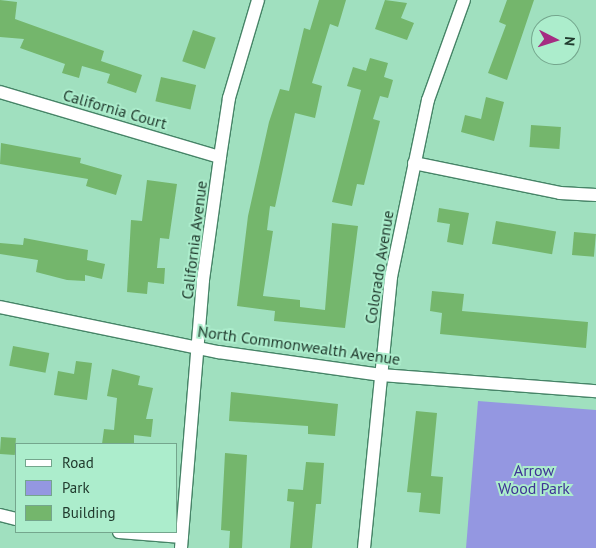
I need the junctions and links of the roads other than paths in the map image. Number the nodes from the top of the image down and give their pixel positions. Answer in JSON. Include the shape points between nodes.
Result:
{"nodes":[{"id":1,"x":258,"y":0,"type":"edge"},
{"id":2,"x":464,"y":0,"type":"edge"},
{"id":3,"x":0,"y":92,"type":"edge"},
{"id":4,"x":220,"y":157,"type":"junction"},
{"id":5,"x":414,"y":163,"type":"junction"},
{"id":6,"x":596,"y":195,"type":"edge"},
{"id":7,"x":0,"y":307,"type":"edge"},
{"id":8,"x":201,"y":347,"type":"junction"},
{"id":9,"x":381,"y":375,"type":"junction"},
{"id":10,"x":596,"y":391,"type":"edge"},
{"id":11,"x":0,"y":515,"type":"edge"},
{"id":12,"x":15,"y":519,"type":"edge"},
{"id":13,"x":125,"y":533,"type":"edge"},
{"id":14,"x":182,"y":542,"type":"edge"},
{"id":15,"x":364,"y":548,"type":"edge"}],
"edges":[{"from":1,"to":4,"type":"street","name":"California Avenue","via":[[229,98]]},
{"from":2,"to":5,"type":"street","name":"Colorado Avenue","via":[[431,91]]},
{"from":3,"to":4,"type":"street","name":"California Court"},
{"from":4,"to":8,"type":"street","name":"California Avenue","via":[[204,280]]},
{"from":5,"to":6,"type":"street","via":[[560,193]]},
{"from":5,"to":9,"type":"street","name":"Colorado Avenue","via":[[391,277]]},
{"from":7,"to":8,"type":"street","name":"North Commonwealth Avenue"},
{"from":8,"to":9,"type":"street","name":"North Commonwealth Avenue"},
{"from":8,"to":14,"type":"street","name":"California Avenue"},
{"from":9,"to":10,"type":"street","name":"North Commonwealth Avenue"},
{"from":9,"to":15,"type":"street","name":"Colorado Avenue"},
{"from":11,"to":12,"type":"street"},
{"from":13,"to":14,"type":"street"}]}
